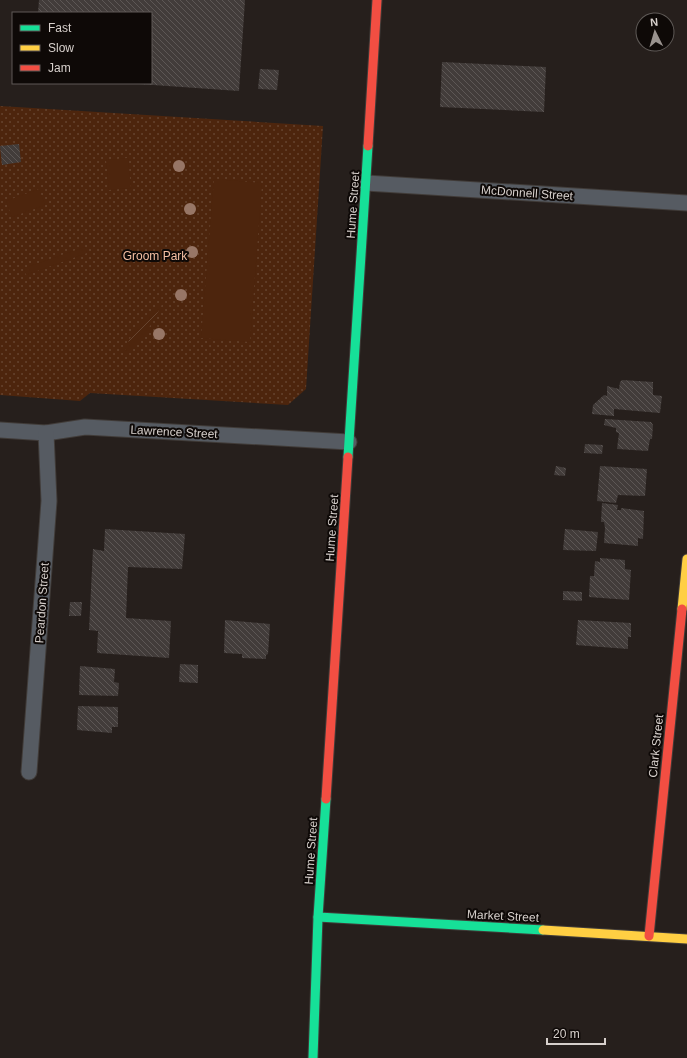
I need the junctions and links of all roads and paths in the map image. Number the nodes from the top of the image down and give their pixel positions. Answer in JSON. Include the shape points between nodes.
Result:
{"nodes":[{"id":1,"x":377,"y":0,"type":"edge"},
{"id":2,"x":366,"y":183,"type":"junction"},
{"id":3,"x":687,"y":203,"type":"edge"},
{"id":4,"x":0,"y":430,"type":"edge"},
{"id":5,"x":46,"y":433,"type":"junction"},
{"id":6,"x":349,"y":442,"type":"junction"},
{"id":7,"x":687,"y":559,"type":"edge"},
{"id":8,"x":29,"y":772,"type":"dead end"},
{"id":9,"x":318,"y":917,"type":"junction"},
{"id":10,"x":649,"y":936,"type":"junction"},
{"id":11,"x":687,"y":939,"type":"edge"},
{"id":12,"x":313,"y":1058,"type":"edge"}],
"edges":[{"from":1,"to":2,"type":"street","name":"Hume Street"},
{"from":2,"to":3,"type":"street","name":"McDonnell Street"},
{"from":2,"to":6,"type":"street","name":"Hume Street"},
{"from":4,"to":5,"type":"street","name":"Lawrence Street"},
{"from":5,"to":6,"type":"street","name":"Lawrence Street","via":[[85,427]]},
{"from":5,"to":8,"type":"street","name":"Peardon Street","via":[[49,502]]},
{"from":6,"to":9,"type":"street","name":"Hume Street"},
{"from":7,"to":10,"type":"street","name":"Clark Street"},
{"from":9,"to":10,"type":"street","name":"Market Street"},
{"from":9,"to":12,"type":"street","name":"Hume Street"},
{"from":10,"to":11,"type":"street","name":"Market Street"}]}
